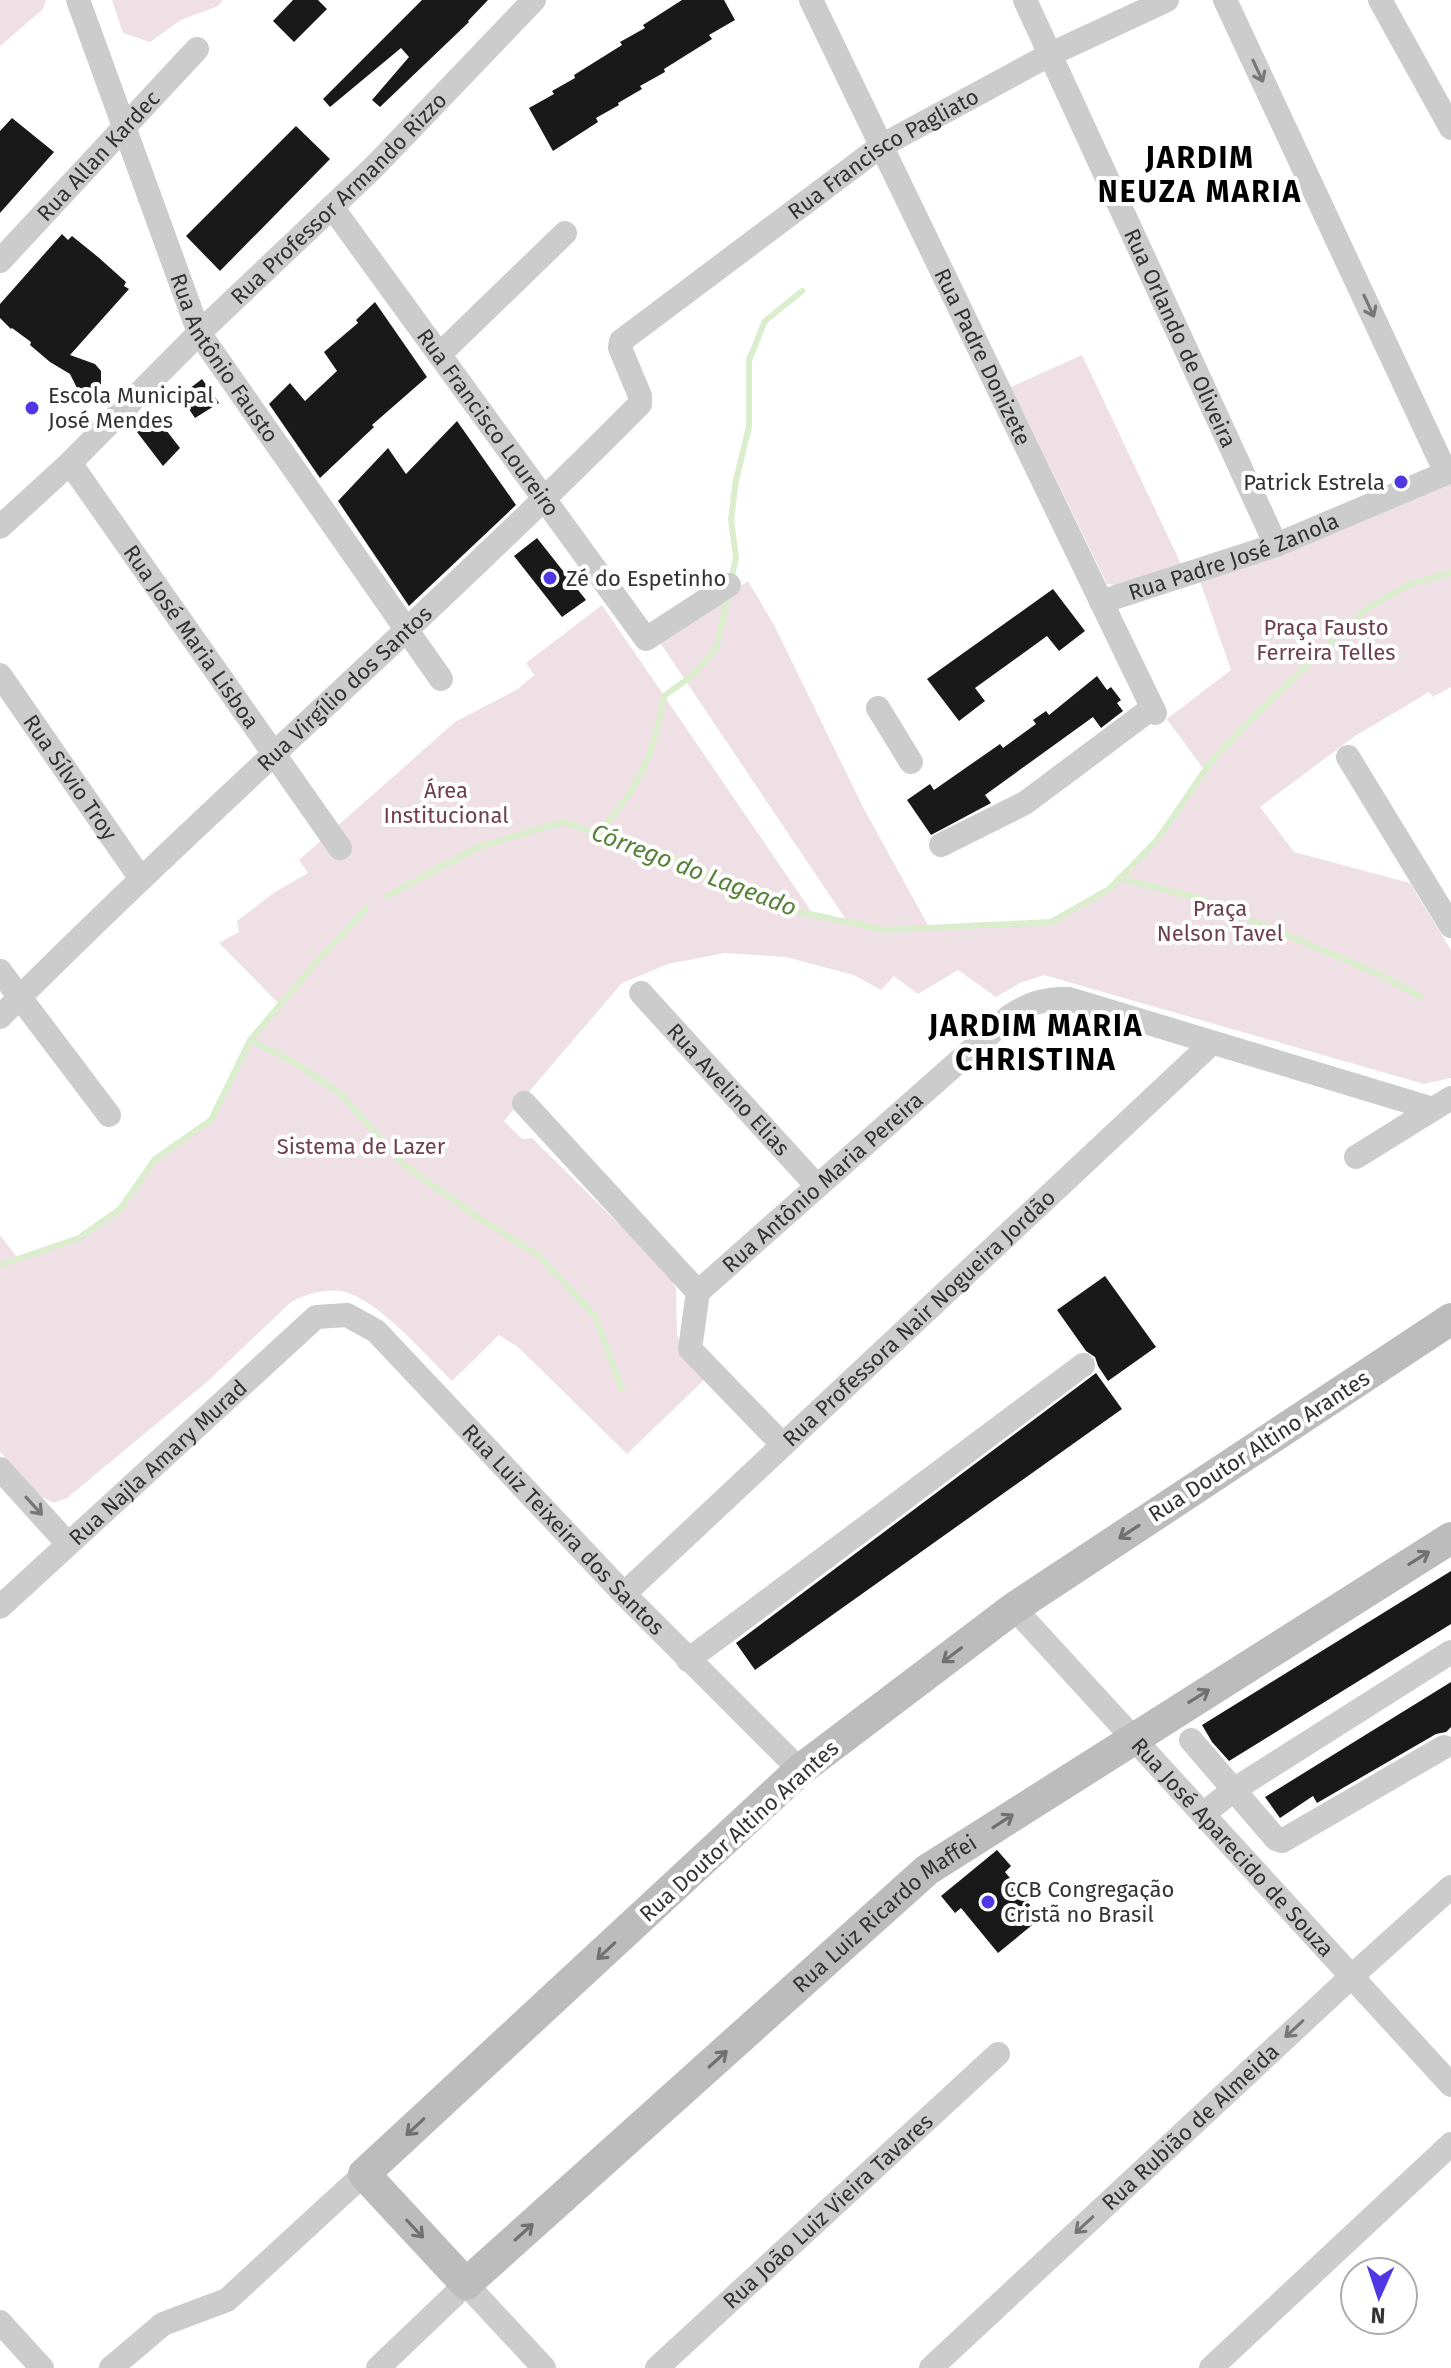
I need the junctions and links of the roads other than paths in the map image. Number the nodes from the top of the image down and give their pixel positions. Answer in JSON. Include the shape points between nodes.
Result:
{"nodes":[{"id":1,"x":78,"y":0,"type":"edge"},
{"id":2,"x":534,"y":0,"type":"edge"},
{"id":3,"x":811,"y":0,"type":"edge"},
{"id":4,"x":1025,"y":0,"type":"edge"},
{"id":5,"x":1167,"y":0,"type":"edge"},
{"id":6,"x":1225,"y":0,"type":"edge"},
{"id":7,"x":1380,"y":0,"type":"edge"},
{"id":8,"x":197,"y":49,"type":"dead end"},
{"id":9,"x":1051,"y":54,"type":"junction"},
{"id":10,"x":125,"y":126,"type":"junction"},
{"id":11,"x":1451,"y":128,"type":"edge"},
{"id":12,"x":881,"y":146,"type":"junction"},
{"id":13,"x":332,"y":207,"type":"junction"},
{"id":14,"x":565,"y":233,"type":"dead end"},
{"id":15,"x":0,"y":261,"type":"edge"},
{"id":16,"x":199,"y":333,"type":"junction"},
{"id":17,"x":621,"y":341,"type":"joint"},
{"id":18,"x":440,"y":354,"type":"junction"},
{"id":19,"x":70,"y":463,"type":"junction"},
{"id":20,"x":1448,"y":472,"type":"edge"},
{"id":21,"x":546,"y":499,"type":"junction"},
{"id":22,"x":0,"y":527,"type":"edge"},
{"id":23,"x":1276,"y":545,"type":"junction"},
{"id":24,"x":729,"y":585,"type":"dead end"},
{"id":25,"x":1101,"y":602,"type":"junction"},
{"id":26,"x":406,"y":631,"type":"junction"},
{"id":27,"x":0,"y":675,"type":"edge"},
{"id":28,"x":441,"y":679,"type":"dead end"},
{"id":29,"x":878,"y":708,"type":"dead end"},
{"id":30,"x":273,"y":756,"type":"junction"},
{"id":31,"x":1348,"y":757,"type":"dead end"},
{"id":32,"x":911,"y":762,"type":"dead end"},
{"id":33,"x":941,"y":845,"type":"dead end"},
{"id":34,"x":340,"y":848,"type":"dead end"},
{"id":35,"x":141,"y":879,"type":"junction"},
{"id":36,"x":1448,"y":915,"type":"edge"},
{"id":37,"x":0,"y":971,"type":"edge"},
{"id":38,"x":641,"y":993,"type":"dead end"},
{"id":39,"x":20,"y":997,"type":"junction"},
{"id":40,"x":0,"y":1017,"type":"edge"},
{"id":41,"x":1212,"y":1043,"type":"junction"},
{"id":42,"x":524,"y":1103,"type":"dead end"},
{"id":43,"x":1442,"y":1104,"type":"edge"},
{"id":44,"x":109,"y":1115,"type":"dead end"},
{"id":45,"x":1356,"y":1157,"type":"dead end"},
{"id":46,"x":816,"y":1185,"type":"junction"},
{"id":47,"x":698,"y":1292,"type":"junction"},
{"id":48,"x":316,"y":1317,"type":"joint"},
{"id":49,"x":1451,"y":1319,"type":"edge"},
{"id":50,"x":1083,"y":1365,"type":"dead end"},
{"id":51,"x":783,"y":1445,"type":"junction"},
{"id":52,"x":0,"y":1469,"type":"edge"},
{"id":53,"x":1451,"y":1538,"type":"edge"},
{"id":54,"x":68,"y":1544,"type":"junction"},
{"id":55,"x":624,"y":1594,"type":"junction"},
{"id":56,"x":0,"y":1607,"type":"edge"},
{"id":57,"x":1014,"y":1608,"type":"junction"},
{"id":58,"x":1451,"y":1652,"type":"edge"},
{"id":59,"x":688,"y":1660,"type":"junction"},
{"id":60,"x":1133,"y":1738,"type":"junction"},
{"id":61,"x":1191,"y":1740,"type":"dead end"},
{"id":62,"x":1444,"y":1747,"type":"dead end"},
{"id":63,"x":800,"y":1770,"type":"junction"},
{"id":64,"x":1235,"y":1789,"type":"junction"},
{"id":65,"x":1203,"y":1814,"type":"junction"},
{"id":66,"x":1451,"y":1887,"type":"edge"},
{"id":67,"x":1352,"y":1976,"type":"junction"},
{"id":68,"x":998,"y":2054,"type":"dead end"},
{"id":69,"x":1451,"y":2085,"type":"edge"},
{"id":70,"x":1451,"y":2144,"type":"edge"},
{"id":71,"x":364,"y":2174,"type":"junction"},
{"id":72,"x":466,"y":2284,"type":"junction"},
{"id":73,"x":0,"y":2322,"type":"edge"},
{"id":74,"x":42,"y":2368,"type":"edge"},
{"id":75,"x":111,"y":2368,"type":"edge"},
{"id":76,"x":378,"y":2368,"type":"edge"},
{"id":77,"x":544,"y":2368,"type":"edge"},
{"id":78,"x":657,"y":2368,"type":"edge"},
{"id":79,"x":931,"y":2368,"type":"edge"},
{"id":80,"x":1211,"y":2368,"type":"edge"}],
"edges":[{"from":1,"to":10,"type":"street","name":"Rua Antônio Fausto"},
{"from":2,"to":13,"type":"street","name":"Rua Professor Armando Rizzo"},
{"from":3,"to":12,"type":"street","name":"Rua Padre Donizete"},
{"from":4,"to":9,"type":"street","name":"Rua Orlando de Oliveira"},
{"from":5,"to":9,"type":"street","name":"Rua Francisco Pagliato"},
{"from":6,"to":20,"type":"street","one_way":true},
{"from":7,"to":11,"type":"street"},
{"from":8,"to":10,"type":"street","name":"Rua Allan Kardec"},
{"from":9,"to":12,"type":"street","name":"Rua Francisco Pagliato"},
{"from":9,"to":23,"type":"street","name":"Rua Orlando de Oliveira"},
{"from":10,"to":15,"type":"street","name":"Rua Allan Kardec"},
{"from":10,"to":16,"type":"street","name":"Rua Antônio Fausto"},
{"from":12,"to":17,"type":"street","name":"Rua Francisco Pagliato"},
{"from":12,"to":25,"type":"street","name":"Rua Padre Donizete"},
{"from":13,"to":16,"type":"street","name":"Rua Professor Armando Rizzo"},
{"from":13,"to":18,"type":"street","name":"Rua Francisco Loureiro"},
{"from":14,"to":18,"type":"street"},
{"from":16,"to":19,"type":"street","name":"Rua Professor Armando Rizzo"},
{"from":16,"to":26,"type":"street","name":"Rua Antônio Fausto"},
{"from":17,"to":21,"type":"street","name":"Rua Virgílio dos Santos","via":[[640,404]]},
{"from":18,"to":21,"type":"street","name":"Rua Francisco Loureiro"},
{"from":19,"to":22,"type":"street","name":"Rua Professor Armando Rizzo"},
{"from":19,"to":30,"type":"street","name":"Rua José Maria Lisboa"},
{"from":20,"to":23,"type":"street","name":"Rua Padre José Zanola"},
{"from":21,"to":24,"type":"street","name":"Rua Francisco Loureiro","via":[[646,639]]},
{"from":21,"to":26,"type":"street","name":"Rua Virgílio dos Santos"},
{"from":23,"to":25,"type":"street","name":"Rua Padre José Zanola"},
{"from":25,"to":33,"type":"street","name":"Rua Padre Donizete","via":[[1154,711],[1025,803]]},
{"from":26,"to":28,"type":"street","name":"Rua Antônio Fausto"},
{"from":26,"to":30,"type":"street","name":"Rua Virgílio dos Santos"},
{"from":27,"to":35,"type":"street","name":"Rua Sílvio Troy"},
{"from":29,"to":32,"type":"street"},
{"from":30,"to":34,"type":"street","name":"Rua José Maria Lisboa"},
{"from":30,"to":35,"type":"street","name":"Rua Virgílio dos Santos"},
{"from":31,"to":36,"type":"street"},
{"from":35,"to":39,"type":"street","name":"Rua Virgílio dos Santos"},
{"from":37,"to":39,"type":"street"},
{"from":38,"to":46,"type":"street","name":"Rua Avelino Elias"},
{"from":39,"to":40,"type":"street","name":"Rua Virgílio dos Santos"},
{"from":39,"to":44,"type":"street"},
{"from":41,"to":43,"type":"street","name":"Rua Antônio Maria Pereira"},
{"from":41,"to":46,"type":"street","name":"Rua Antônio Maria Pereira","via":[[1069,999],[1030,1003]]},
{"from":41,"to":51,"type":"street","name":"Rua Professora Nair Nogueira Jordão"},
{"from":42,"to":47,"type":"street"},
{"from":43,"to":45,"type":"street"},
{"from":46,"to":47,"type":"street","name":"Rua Antônio Maria Pereira"},
{"from":47,"to":51,"type":"street","via":[[690,1349]]},
{"from":48,"to":54,"type":"street","name":"Rua Najla Amary Murad"},
{"from":48,"to":55,"type":"street","name":"Rua Luiz Teixeira dos Santos","via":[[347,1315],[376,1331]]},
{"from":49,"to":57,"type":"street","name":"Rua Doutor Altino Arantes","one_way":true},
{"from":50,"to":59,"type":"street"},
{"from":51,"to":55,"type":"street","name":"Rua Professora Nair Nogueira Jordão"},
{"from":52,"to":54,"type":"street","one_way":true},
{"from":60,"to":53,"type":"street","name":"Rua Luiz Ricardo Maffei","one_way":true},
{"from":54,"to":56,"type":"street","name":"Rua Najla Amary Murad"},
{"from":55,"to":59,"type":"street","name":"Rua Luiz Teixeira dos Santos"},
{"from":57,"to":60,"type":"street","name":"Rua José Aparecido de Souza"},
{"from":57,"to":63,"type":"street","name":"Rua Doutor Altino Arantes","one_way":true},
{"from":58,"to":64,"type":"street"},
{"from":59,"to":63,"type":"street","name":"Rua Luiz Teixeira dos Santos"},
{"from":60,"to":65,"type":"street","name":"Rua José Aparecido de Souza"},
{"from":72,"to":60,"type":"street","name":"Rua Luiz Ricardo Maffei","one_way":true,"via":[[927,1870]]},
{"from":61,"to":64,"type":"street"},
{"from":62,"to":64,"type":"street","via":[[1282,1841]]},
{"from":63,"to":71,"type":"street","name":"Rua Doutor Altino Arantes","one_way":true},
{"from":64,"to":65,"type":"street"},
{"from":65,"to":67,"type":"street","name":"Rua José Aparecido de Souza"},
{"from":66,"to":67,"type":"street","name":"Rua Rubião de Almeida"},
{"from":67,"to":69,"type":"street","name":"Rua José Aparecido de Souza"},
{"from":67,"to":79,"type":"street","name":"Rua Rubião de Almeida","one_way":true},
{"from":68,"to":78,"type":"street","name":"Rua João Luiz Vieira Tavares"},
{"from":70,"to":80,"type":"street"},
{"from":71,"to":72,"type":"street","one_way":true},
{"from":71,"to":75,"type":"street","name":"Rua Doutor Altino Arantes","via":[[227,2300],[163,2324]]},
{"from":72,"to":76,"type":"street","name":"Rua Luiz Ricardo Maffei"},
{"from":72,"to":77,"type":"street"},
{"from":73,"to":74,"type":"street"}]}
